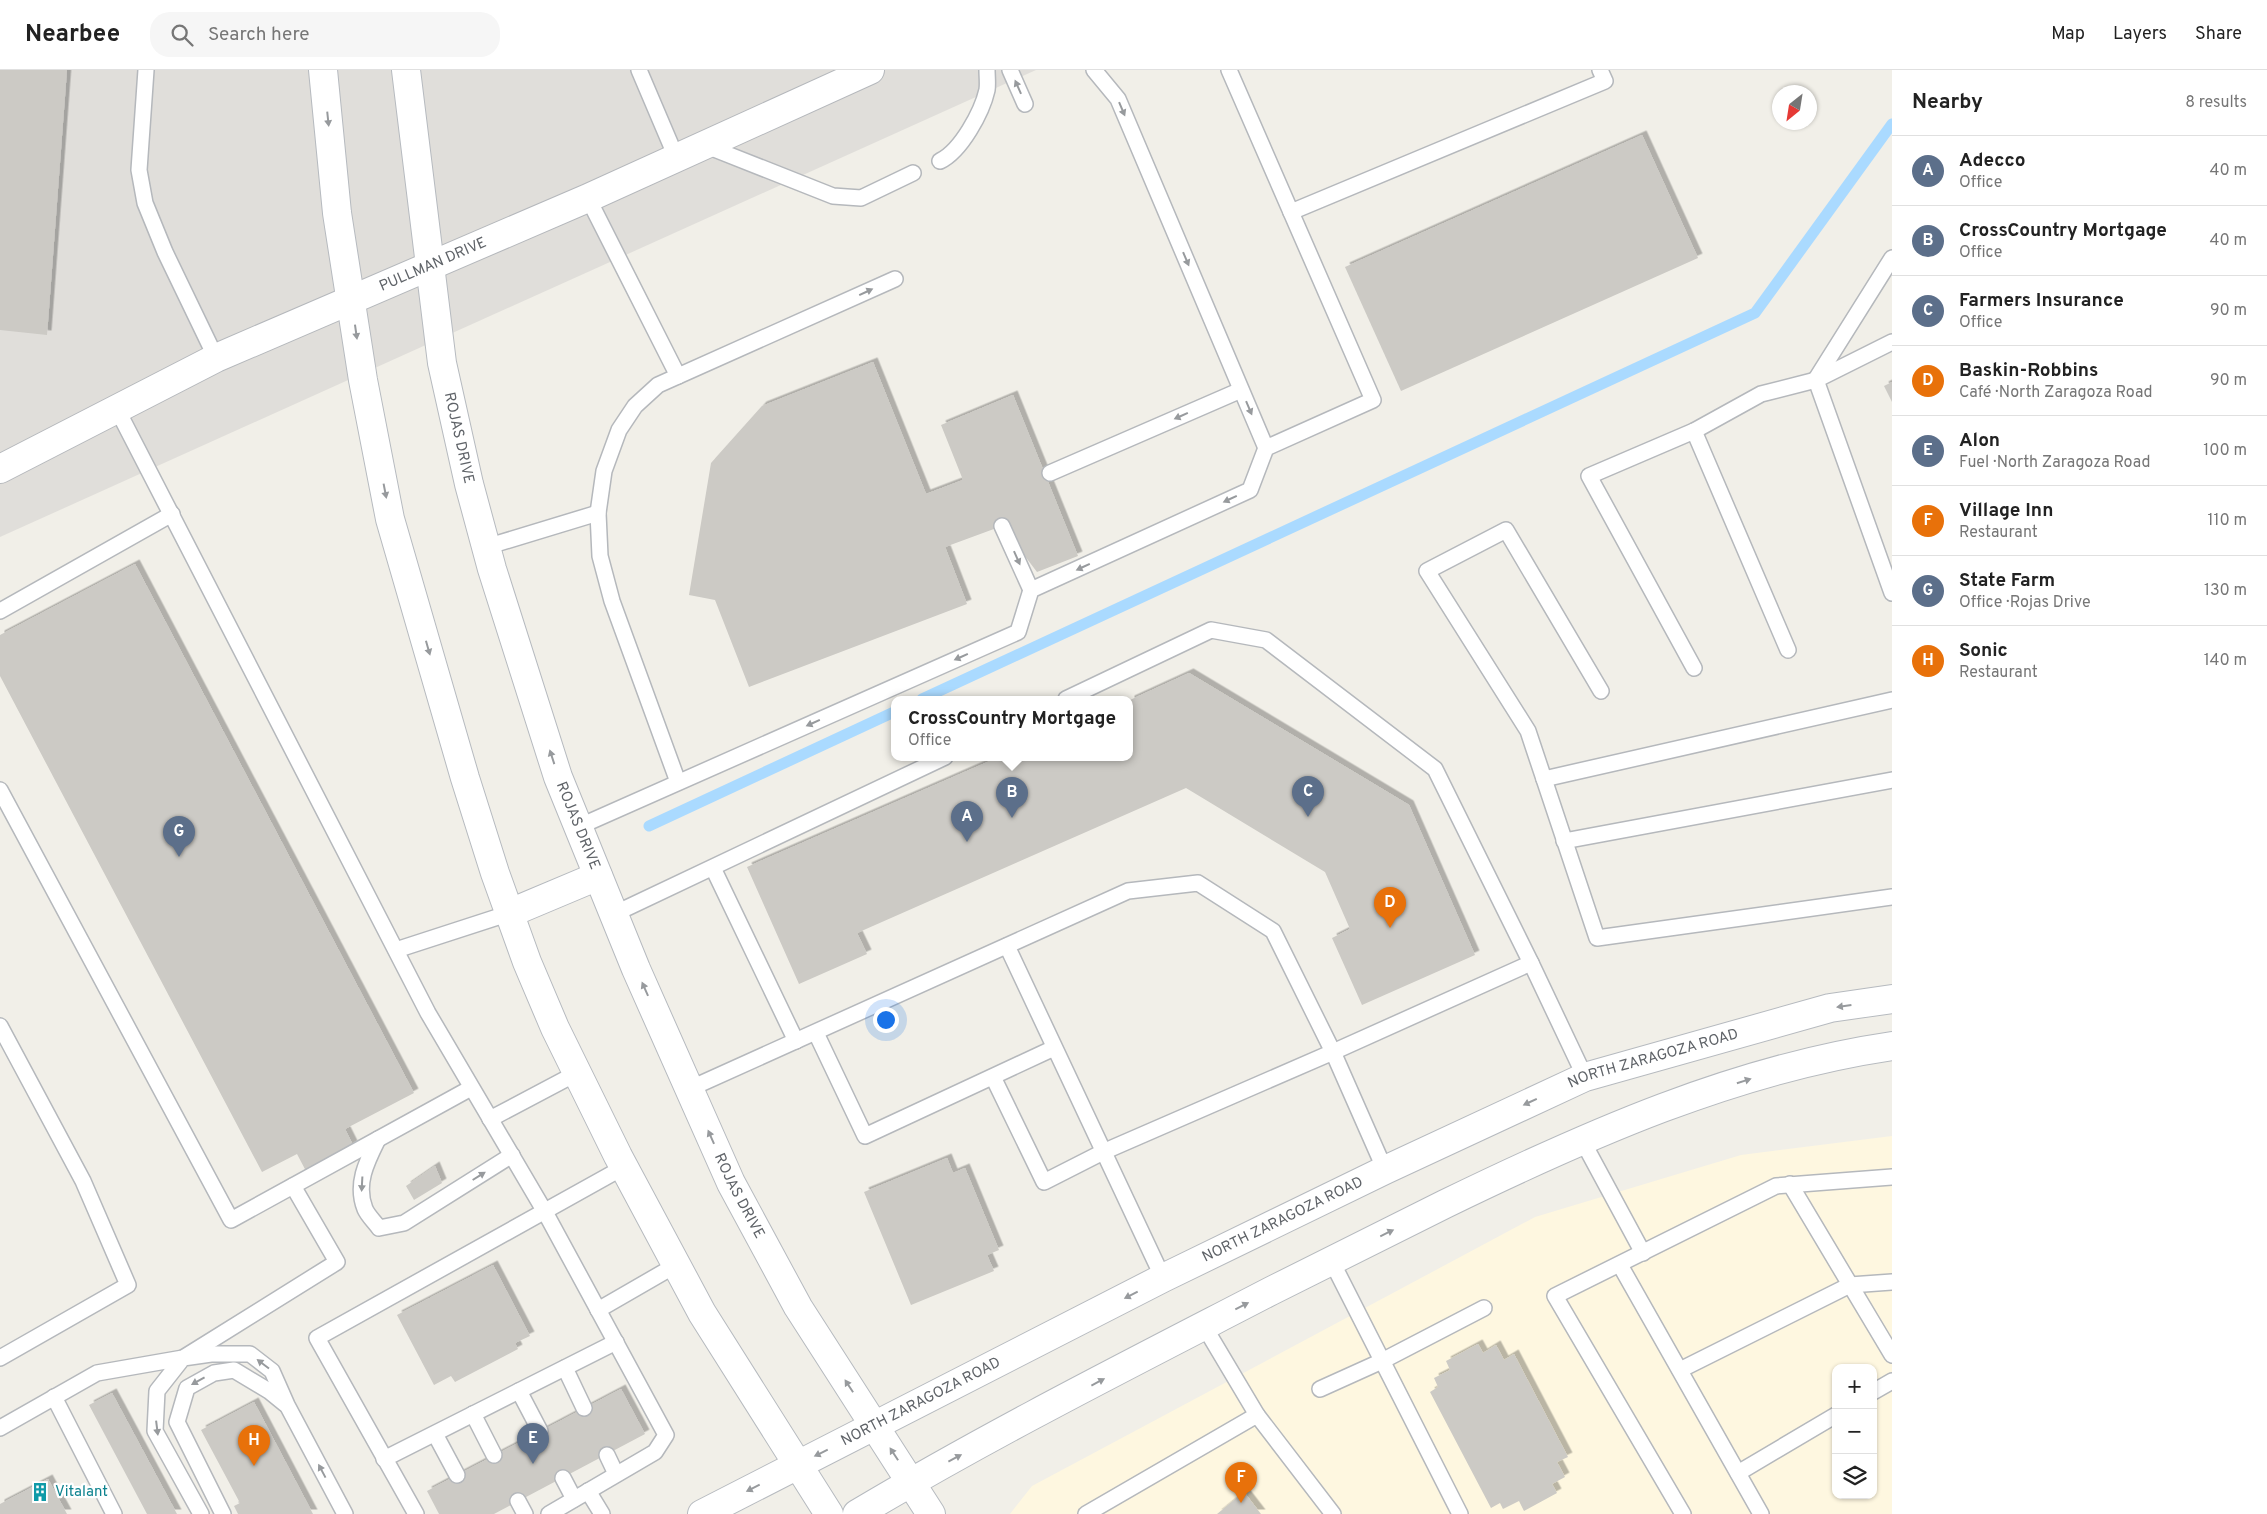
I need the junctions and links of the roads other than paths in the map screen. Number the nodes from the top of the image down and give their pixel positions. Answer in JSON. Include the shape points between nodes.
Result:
{"nodes":[{"id":1,"x":146,"y":70,"type":"edge"},
{"id":2,"x":323,"y":70,"type":"edge"},
{"id":3,"x":406,"y":70,"type":"edge"},
{"id":4,"x":639,"y":70,"type":"edge"},
{"id":5,"x":870,"y":70,"type":"edge"},
{"id":6,"x":987,"y":70,"type":"edge"},
{"id":7,"x":1010,"y":70,"type":"edge"},
{"id":8,"x":1094,"y":70,"type":"edge"},
{"id":9,"x":1229,"y":70,"type":"edge"},
{"id":10,"x":1600,"y":70,"type":"edge"},
{"id":11,"x":1025,"y":104,"type":"dead end"},
{"id":12,"x":703,"y":145,"type":"junction"},
{"id":13,"x":676,"y":157,"type":"junction"},
{"id":14,"x":940,"y":161,"type":"dead end"},
{"id":15,"x":913,"y":173,"type":"dead end"},
{"id":16,"x":588,"y":198,"type":"junction"},
{"id":17,"x":1291,"y":212,"type":"junction"},
{"id":18,"x":1892,"y":258,"type":"edge"},
{"id":19,"x":429,"y":268,"type":"junction"},
{"id":20,"x":895,"y":279,"type":"dead end"},
{"id":21,"x":351,"y":298,"type":"junction"},
{"id":22,"x":1892,"y":342,"type":"edge"},
{"id":23,"x":216,"y":358,"type":"junction"},
{"id":24,"x":678,"y":376,"type":"junction"},
{"id":25,"x":1816,"y":380,"type":"junction"},
{"id":26,"x":1241,"y":390,"type":"junction"},
{"id":27,"x":118,"y":409,"type":"junction"},
{"id":28,"x":1694,"y":431,"type":"junction"},
{"id":29,"x":1266,"y":448,"type":"junction"},
{"id":30,"x":0,"y":469,"type":"edge"},
{"id":31,"x":1050,"y":473,"type":"dead end"},
{"id":32,"x":598,"y":513,"type":"junction"},
{"id":33,"x":172,"y":514,"type":"junction"},
{"id":34,"x":1002,"y":526,"type":"dead end"},
{"id":35,"x":486,"y":546,"type":"junction"},
{"id":36,"x":1031,"y":590,"type":"junction"},
{"id":37,"x":1892,"y":593,"type":"edge"},
{"id":38,"x":0,"y":611,"type":"edge"},
{"id":39,"x":1788,"y":650,"type":"dead end"},
{"id":40,"x":1694,"y":668,"type":"dead end"},
{"id":41,"x":1602,"y":691,"type":"dead end"},
{"id":42,"x":1072,"y":696,"type":"edge"},
{"id":43,"x":1892,"y":700,"type":"edge"},
{"id":44,"x":937,"y":761,"type":"edge"},
{"id":45,"x":1544,"y":779,"type":"junction"},
{"id":46,"x":1892,"y":780,"type":"edge"},
{"id":47,"x":678,"y":782,"type":"junction"},
{"id":48,"x":0,"y":790,"type":"edge"},
{"id":49,"x":578,"y":827,"type":"junction"},
{"id":50,"x":1564,"y":841,"type":"junction"},
{"id":51,"x":713,"y":868,"type":"junction"},
{"id":52,"x":598,"y":876,"type":"junction"},
{"id":53,"x":1892,"y":898,"type":"edge"},
{"id":54,"x":510,"y":913,"type":"junction"},
{"id":55,"x":614,"y":914,"type":"junction"},
{"id":56,"x":1007,"y":946,"type":"junction"},
{"id":57,"x":396,"y":950,"type":"junction"},
{"id":58,"x":1531,"y":963,"type":"junction"},
{"id":59,"x":1892,"y":999,"type":"edge"},
{"id":60,"x":0,"y":1026,"type":"edge"},
{"id":61,"x":816,"y":1032,"type":"junction"},
{"id":62,"x":796,"y":1041,"type":"junction"},
{"id":63,"x":1892,"y":1046,"type":"edge"},
{"id":64,"x":1054,"y":1048,"type":"junction"},
{"id":65,"x":1333,"y":1052,"type":"junction"},
{"id":66,"x":577,"y":1073,"type":"junction"},
{"id":67,"x":992,"y":1077,"type":"junction"},
{"id":68,"x":1585,"y":1077,"type":"junction"},
{"id":69,"x":471,"y":1088,"type":"junction"},
{"id":70,"x":689,"y":1089,"type":"junction"},
{"id":71,"x":490,"y":1119,"type":"junction"},
{"id":72,"x":378,"y":1139,"type":"junction"},
{"id":73,"x":1582,"y":1140,"type":"junction"},
{"id":74,"x":1103,"y":1152,"type":"junction"},
{"id":75,"x":512,"y":1155,"type":"junction"},
{"id":76,"x":624,"y":1168,"type":"junction"},
{"id":77,"x":1385,"y":1170,"type":"junction"},
{"id":78,"x":1892,"y":1177,"type":"edge"},
{"id":79,"x":1790,"y":1184,"type":"junction"},
{"id":80,"x":293,"y":1186,"type":"junction"},
{"id":81,"x":545,"y":1212,"type":"junction"},
{"id":82,"x":1643,"y":1253,"type":"junction"},
{"id":83,"x":1331,"y":1260,"type":"junction"},
{"id":84,"x":676,"y":1265,"type":"junction"},
{"id":85,"x":1620,"y":1265,"type":"junction"},
{"id":86,"x":1163,"y":1278,"type":"junction"},
{"id":87,"x":1892,"y":1282,"type":"edge"},
{"id":88,"x":1850,"y":1285,"type":"junction"},
{"id":89,"x":1484,"y":1308,"type":"dead end"},
{"id":90,"x":598,"y":1310,"type":"junction"},
{"id":91,"x":1204,"y":1326,"type":"junction"},
{"id":92,"x":616,"y":1342,"type":"junction"},
{"id":93,"x":1892,"y":1354,"type":"edge"},
{"id":94,"x":0,"y":1358,"type":"edge"},
{"id":95,"x":183,"y":1358,"type":"junction"},
{"id":96,"x":1382,"y":1361,"type":"junction"},
{"id":97,"x":565,"y":1368,"type":"junction"},
{"id":98,"x":1680,"y":1370,"type":"junction"},
{"id":99,"x":1892,"y":1381,"type":"edge"},
{"id":100,"x":1320,"y":1389,"type":"dead end"},
{"id":101,"x":1877,"y":1390,"type":"edge"},
{"id":102,"x":519,"y":1391,"type":"junction"},
{"id":103,"x":54,"y":1397,"type":"junction"},
{"id":104,"x":286,"y":1405,"type":"junction"},
{"id":105,"x":584,"y":1408,"type":"dead end"},
{"id":106,"x":473,"y":1414,"type":"junction"},
{"id":107,"x":1257,"y":1415,"type":"junction"},
{"id":108,"x":1832,"y":1417,"type":"edge"},
{"id":109,"x":876,"y":1426,"type":"junction"},
{"id":110,"x":0,"y":1428,"type":"edge"},
{"id":111,"x":540,"y":1431,"type":"dead end"},
{"id":112,"x":435,"y":1434,"type":"junction"},
{"id":113,"x":607,"y":1454,"type":"dead end"},
{"id":114,"x":494,"y":1455,"type":"dead end"},
{"id":115,"x":384,"y":1459,"type":"junction"},
{"id":116,"x":796,"y":1465,"type":"junction"},
{"id":117,"x":1738,"y":1472,"type":"junction"},
{"id":118,"x":616,"y":1474,"type":"junction"},
{"id":119,"x":457,"y":1475,"type":"dead end"},
{"id":120,"x":563,"y":1478,"type":"dead end"},
{"id":121,"x":912,"y":1481,"type":"junction"},
{"id":122,"x":588,"y":1491,"type":"junction"},
{"id":123,"x":574,"y":1499,"type":"junction"},
{"id":124,"x":114,"y":1514,"type":"edge"},
{"id":125,"x":201,"y":1514,"type":"edge"},
{"id":126,"x":223,"y":1514,"type":"edge"},
{"id":127,"x":345,"y":1514,"type":"edge"},
{"id":128,"x":416,"y":1514,"type":"edge"},
{"id":129,"x":548,"y":1514,"type":"edge"},
{"id":130,"x":602,"y":1514,"type":"edge"},
{"id":131,"x":702,"y":1514,"type":"edge"},
{"id":132,"x":829,"y":1514,"type":"edge"},
{"id":133,"x":857,"y":1514,"type":"edge"},
{"id":134,"x":932,"y":1514,"type":"edge"},
{"id":135,"x":1086,"y":1514,"type":"edge"},
{"id":136,"x":1333,"y":1514,"type":"edge"},
{"id":137,"x":1460,"y":1514,"type":"edge"},
{"id":138,"x":1683,"y":1514,"type":"edge"},
{"id":139,"x":1761,"y":1514,"type":"edge"}],
"edges":[{"from":1,"to":23,"type":"lane","via":[[139,170],[145,203]]},
{"from":2,"to":21,"type":"main road","one_way":true,"via":[[337,213]]},
{"from":3,"to":19,"type":"main road","name":"ROJAS DRIVE"},
{"from":4,"to":13,"type":"lane"},
{"from":5,"to":12,"type":"main road","name":"PULLMAN DRIVE"},
{"from":6,"to":14,"type":"lane","via":[[987,90],[970,129],[949,156]]},
{"from":11,"to":7,"type":"lane","one_way":true},
{"from":8,"to":26,"type":"lane","one_way":true,"via":[[1118,100]]},
{"from":9,"to":17,"type":"lane"},
{"from":10,"to":17,"type":"lane","via":[[1605,81]]},
{"from":12,"to":13,"type":"main road","name":"PULLMAN DRIVE"},
{"from":12,"to":15,"type":"lane","via":[[833,196],[861,198]]},
{"from":13,"to":16,"type":"main road","name":"PULLMAN DRIVE"},
{"from":16,"to":19,"type":"main road","name":"PULLMAN DRIVE"},
{"from":16,"to":24,"type":"lane"},
{"from":17,"to":29,"type":"lane","via":[[1373,400]]},
{"from":18,"to":25,"type":"lane"},
{"from":19,"to":21,"type":"main road","name":"PULLMAN DRIVE"},
{"from":19,"to":35,"type":"main road","name":"ROJAS DRIVE","via":[[442,363]]},
{"from":24,"to":20,"type":"lane","one_way":true},
{"from":21,"to":23,"type":"main road","name":"PULLMAN DRIVE"},
{"from":21,"to":54,"type":"main road","one_way":true,"via":[[390,519],[465,778]]},
{"from":22,"to":25,"type":"lane"},
{"from":23,"to":27,"type":"main road","name":"PULLMAN DRIVE"},
{"from":24,"to":32,"type":"lane","via":[[658,385],[635,406],[619,430],[604,471]]},
{"from":25,"to":28,"type":"lane","via":[[1761,394]]},
{"from":25,"to":37,"type":"lane"},
{"from":26,"to":29,"type":"lane","one_way":true},
{"from":26,"to":31,"type":"lane","one_way":true},
{"from":27,"to":30,"type":"main road","name":"PULLMAN DRIVE"},
{"from":27,"to":33,"type":"lane"},
{"from":28,"to":39,"type":"lane"},
{"from":28,"to":40,"type":"lane","via":[[1589,476]]},
{"from":29,"to":36,"type":"lane","one_way":true,"via":[[1250,490]]},
{"from":32,"to":35,"type":"lane"},
{"from":32,"to":47,"type":"lane","via":[[600,556],[612,601]]},
{"from":33,"to":38,"type":"lane"},
{"from":33,"to":57,"type":"lane"},
{"from":34,"to":36,"type":"lane","one_way":true},
{"from":49,"to":35,"type":"main road","name":"ROJAS DRIVE","one_way":true,"via":[[558,777]]},
{"from":36,"to":47,"type":"lane","one_way":true,"via":[[1018,632]]},
{"from":41,"to":45,"type":"lane","via":[[1506,530],[1427,571],[1528,731]]},
{"from":42,"to":58,"type":"lane","via":[[1211,630],[1266,640],[1435,768]]},
{"from":43,"to":45,"type":"lane"},
{"from":44,"to":51,"type":"lane"},
{"from":45,"to":50,"type":"lane"},
{"from":46,"to":50,"type":"lane"},
{"from":47,"to":49,"type":"lane"},
{"from":48,"to":80,"type":"lane","via":[[231,1220]]},
{"from":49,"to":52,"type":"main road","name":"ROJAS DRIVE"},
{"from":50,"to":53,"type":"lane","via":[[1597,938]]},
{"from":51,"to":55,"type":"lane"},
{"from":51,"to":62,"type":"lane"},
{"from":52,"to":54,"type":"main road"},
{"from":52,"to":55,"type":"main road","name":"ROJAS DRIVE"},
{"from":54,"to":57,"type":"lane"},
{"from":54,"to":66,"type":"main road","via":[[530,970]]},
{"from":70,"to":55,"type":"main road","name":"ROJAS DRIVE","one_way":true},
{"from":56,"to":61,"type":"lane"},
{"from":56,"to":64,"type":"lane"},
{"from":56,"to":65,"type":"lane","via":[[1128,891],[1198,883],[1274,931]]},
{"from":57,"to":69,"type":"lane"},
{"from":58,"to":65,"type":"lane"},
{"from":58,"to":68,"type":"lane"},
{"from":59,"to":68,"type":"main road","name":"NORTH ZARAGOZA ROAD","one_way":true,"via":[[1830,1008]]},
{"from":60,"to":94,"type":"lane","via":[[83,1182],[128,1285]]},
{"from":61,"to":62,"type":"lane"},
{"from":61,"to":67,"type":"lane","via":[[865,1136]]},
{"from":62,"to":70,"type":"lane"},
{"from":73,"to":63,"type":"main road","one_way":true,"via":[[1658,1109],[1772,1072]]},
{"from":64,"to":67,"type":"lane"},
{"from":64,"to":74,"type":"lane"},
{"from":65,"to":74,"type":"lane"},
{"from":65,"to":77,"type":"lane"},
{"from":66,"to":71,"type":"lane"},
{"from":66,"to":76,"type":"main road"},
{"from":67,"to":74,"type":"lane","via":[[1044,1182]]},
{"from":68,"to":77,"type":"main road","name":"NORTH ZARAGOZA ROAD","one_way":true},
{"from":69,"to":71,"type":"lane"},
{"from":69,"to":72,"type":"lane"},
{"from":109,"to":70,"type":"main road","name":"ROJAS DRIVE","one_way":true,"via":[[798,1307],[731,1183]]},
{"from":71,"to":75,"type":"lane"},
{"from":72,"to":75,"type":"lane","one_way":true,"via":[[360,1185],[365,1210],[379,1228],[404,1223]]},
{"from":72,"to":80,"type":"lane"},
{"from":73,"to":82,"type":"lane"},
{"from":83,"to":73,"type":"main road","one_way":true},
{"from":74,"to":86,"type":"lane"},
{"from":75,"to":81,"type":"lane"},
{"from":76,"to":81,"type":"lane"},
{"from":76,"to":84,"type":"main road"},
{"from":77,"to":86,"type":"main road","name":"NORTH ZARAGOZA ROAD"},
{"from":78,"to":79,"type":"lane"},
{"from":79,"to":82,"type":"lane","via":[[1776,1186]]},
{"from":79,"to":88,"type":"lane"},
{"from":80,"to":95,"type":"lane","via":[[337,1262]]},
{"from":81,"to":90,"type":"lane"},
{"from":81,"to":115,"type":"lane","via":[[317,1338]]},
{"from":82,"to":85,"type":"lane"},
{"from":91,"to":83,"type":"main road","one_way":true},
{"from":83,"to":96,"type":"lane"},
{"from":84,"to":90,"type":"lane"},
{"from":84,"to":116,"type":"main road"},
{"from":85,"to":98,"type":"lane"},
{"from":85,"to":138,"type":"lane","via":[[1555,1296]]},
{"from":86,"to":109,"type":"main road","name":"NORTH ZARAGOZA ROAD","one_way":true},
{"from":87,"to":88,"type":"lane"},
{"from":88,"to":93,"type":"lane"},
{"from":88,"to":98,"type":"lane"},
{"from":89,"to":96,"type":"lane"},
{"from":90,"to":92,"type":"lane"},
{"from":91,"to":107,"type":"lane"},
{"from":121,"to":91,"type":"main road","one_way":true},
{"from":92,"to":97,"type":"lane"},
{"from":92,"to":118,"type":"lane","via":[[666,1435],[655,1452]]},
{"from":95,"to":103,"type":"lane","via":[[97,1373]]},
{"from":104,"to":95,"type":"lane","one_way":true,"via":[[272,1371],[250,1354]]},
{"from":95,"to":125,"type":"lane","one_way":true,"via":[[157,1391],[155,1431]]},
{"from":96,"to":100,"type":"lane"},
{"from":96,"to":137,"type":"lane"},
{"from":97,"to":102,"type":"lane"},
{"from":97,"to":105,"type":"lane"},
{"from":98,"to":117,"type":"lane"},
{"from":99,"to":101,"type":"lane"},
{"from":102,"to":106,"type":"lane"},
{"from":102,"to":111,"type":"lane"},
{"from":103,"to":110,"type":"lane"},
{"from":103,"to":124,"type":"lane"},
{"from":104,"to":126,"type":"lane","one_way":true,"via":[[234,1370],[214,1373],[187,1388],[176,1422]]},
{"from":127,"to":104,"type":"lane","one_way":true},
{"from":106,"to":112,"type":"lane"},
{"from":106,"to":114,"type":"lane"},
{"from":107,"to":135,"type":"lane"},
{"from":107,"to":136,"type":"lane"},
{"from":108,"to":117,"type":"lane"},
{"from":109,"to":116,"type":"main road","name":"NORTH ZARAGOZA ROAD","one_way":true},
{"from":121,"to":109,"type":"main road","name":"ROJAS DRIVE","one_way":true},
{"from":112,"to":115,"type":"lane"},
{"from":112,"to":119,"type":"lane"},
{"from":113,"to":118,"type":"lane"},
{"from":115,"to":128,"type":"lane"},
{"from":116,"to":131,"type":"main road","name":"NORTH ZARAGOZA ROAD","one_way":true},
{"from":116,"to":132,"type":"main road"},
{"from":117,"to":139,"type":"lane"},
{"from":118,"to":122,"type":"lane"},
{"from":120,"to":123,"type":"lane"},
{"from":121,"to":133,"type":"main road"},
{"from":121,"to":134,"type":"main road","name":"ROJAS DRIVE"},
{"from":122,"to":123,"type":"lane"},
{"from":122,"to":130,"type":"lane"},
{"from":123,"to":129,"type":"lane"}]}
